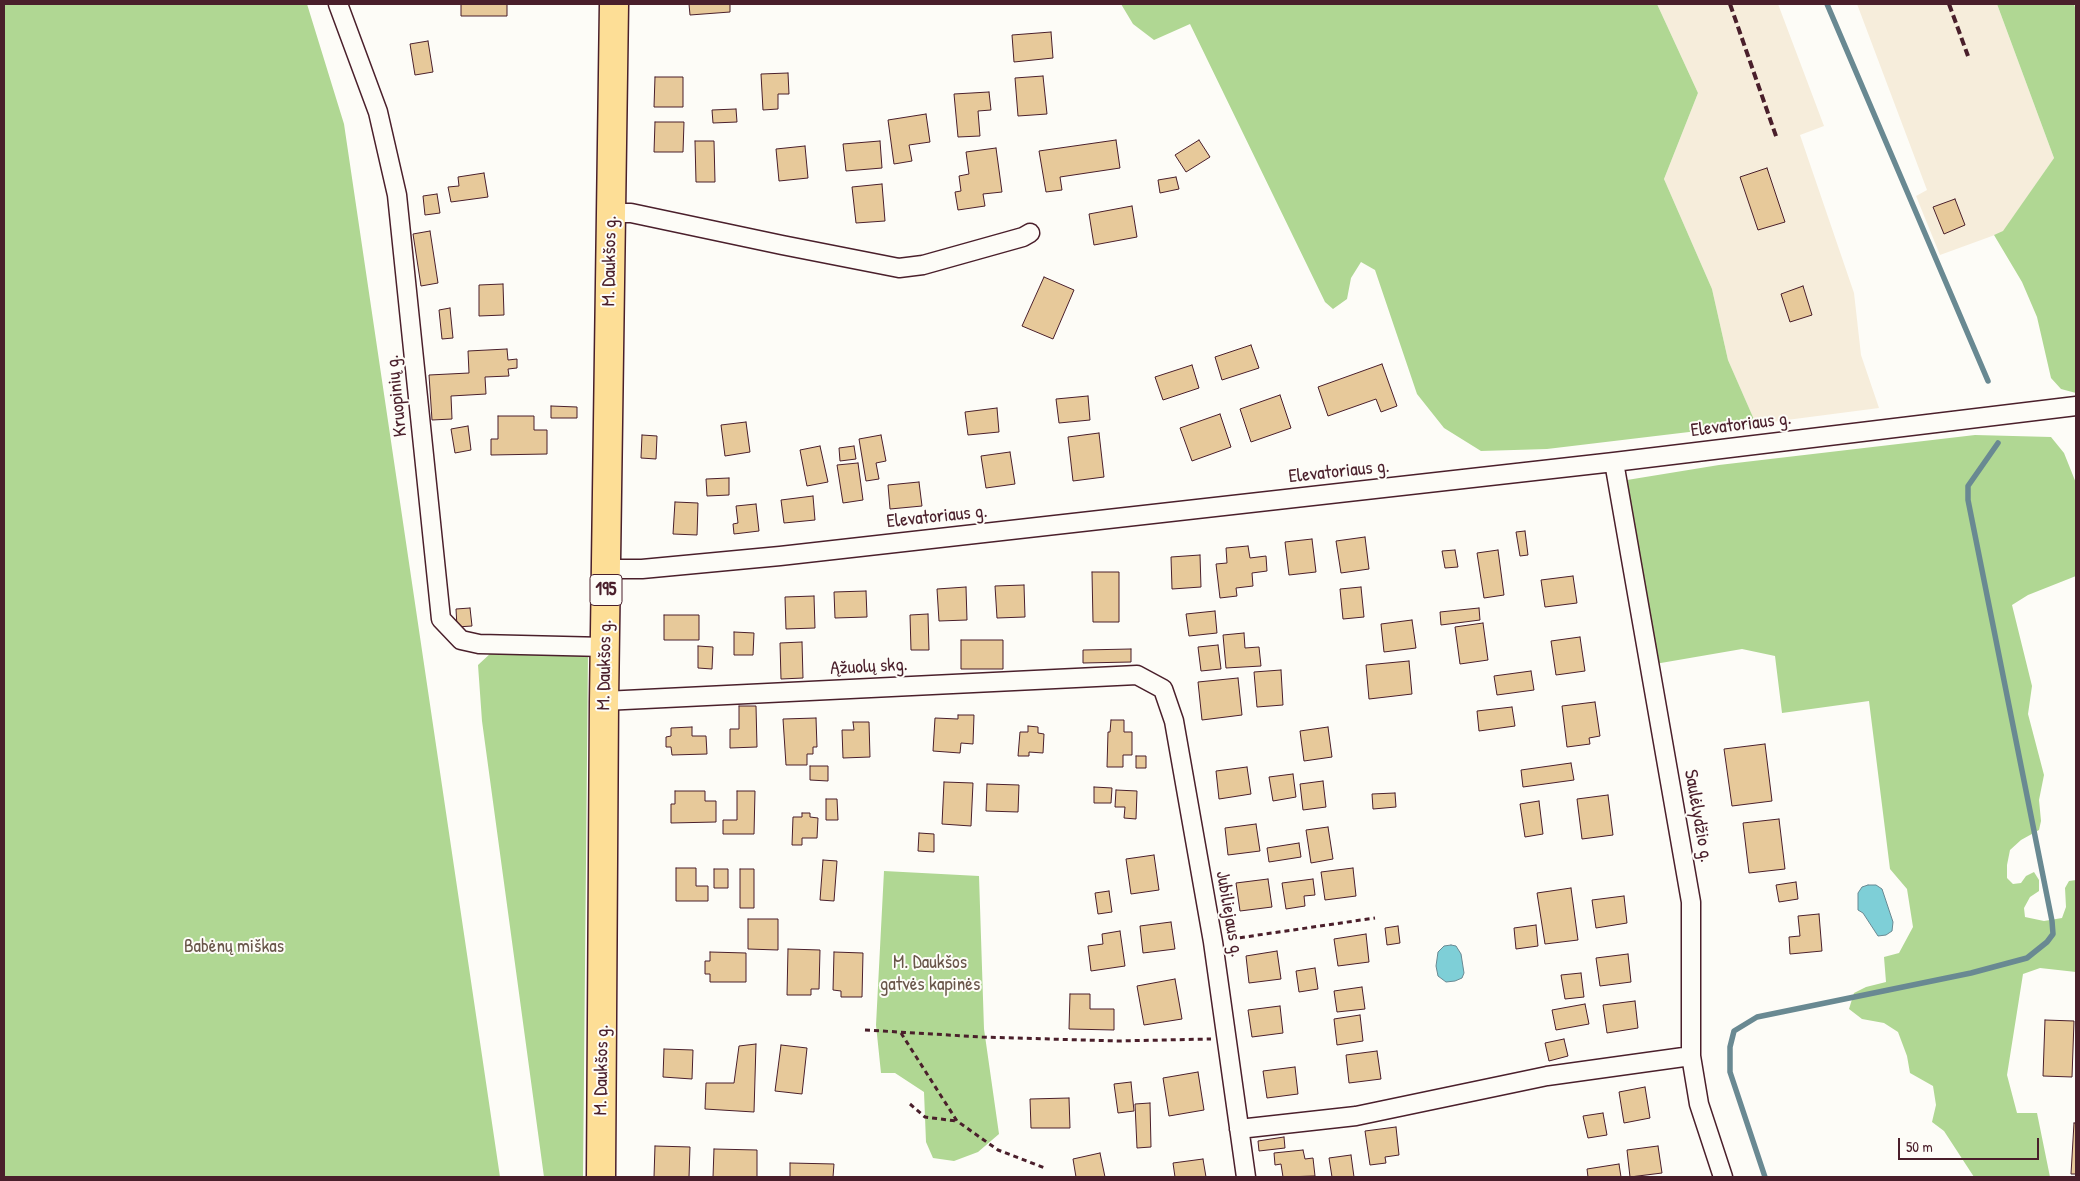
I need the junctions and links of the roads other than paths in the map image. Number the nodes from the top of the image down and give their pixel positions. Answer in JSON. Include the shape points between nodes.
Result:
{"nodes":[{"id":1,"x":338,"y":4,"type":"edge"},
{"id":2,"x":614,"y":4,"type":"edge"},
{"id":3,"x":610,"y":213,"type":"junction"},
{"id":4,"x":1030,"y":233,"type":"dead end"},
{"id":5,"x":2076,"y":406,"type":"edge"},
{"id":6,"x":1614,"y":462,"type":"junction"},
{"id":7,"x":606,"y":570,"type":"junction"},
{"id":8,"x":606,"y":647,"type":"junction"},
{"id":9,"x":1137,"y":675,"type":"joint"},
{"id":10,"x":604,"y":701,"type":"junction"},
{"id":11,"x":1691,"y":1056,"type":"junction"},
{"id":12,"x":1239,"y":1129,"type":"junction"},
{"id":13,"x":601,"y":1177,"type":"edge"},
{"id":14,"x":1246,"y":1177,"type":"edge"},
{"id":15,"x":1723,"y":1177,"type":"edge"}],
"edges":[{"from":1,"to":8,"type":"street","name":"Kruopinių g.","via":[[378,112],[397,195],[441,619],[461,640],[480,644]]},
{"from":2,"to":3,"type":"main road","name":"M. Daukšos g.","number":"195"},
{"from":3,"to":4,"type":"street","via":[[631,213],[899,268],[924,265]]},
{"from":3,"to":7,"type":"main road","name":"M. Daukšos g.","number":"195"},
{"from":5,"to":6,"type":"street","name":"Elevatoriaus g."},
{"from":6,"to":7,"type":"street","name":"Elevatoriaus g.","via":[[780,556]]},
{"from":6,"to":11,"type":"street","name":"Saulėlydžio g.","via":[[1691,902]]},
{"from":7,"to":8,"type":"main road","name":"M. Daukšos g.","number":"195"},
{"from":8,"to":10,"type":"main road","name":"M. Daukšos g.","number":"195"},
{"from":9,"to":10,"type":"street","name":"Ąžuolų skg."},
{"from":9,"to":12,"type":"street","name":"Jubiliejaus g.","via":[[1163,689],[1174,721],[1213,942]]},
{"from":10,"to":13,"type":"main road","name":"M. Daukšos g.","number":"195"},
{"from":11,"to":12,"type":"street","via":[[1547,1076],[1356,1116]]},
{"from":11,"to":15,"type":"street","name":"Saulėlydžio g.","via":[[1698,1104]]},
{"from":12,"to":14,"type":"street","name":"Jubiliejaus g."}]}
